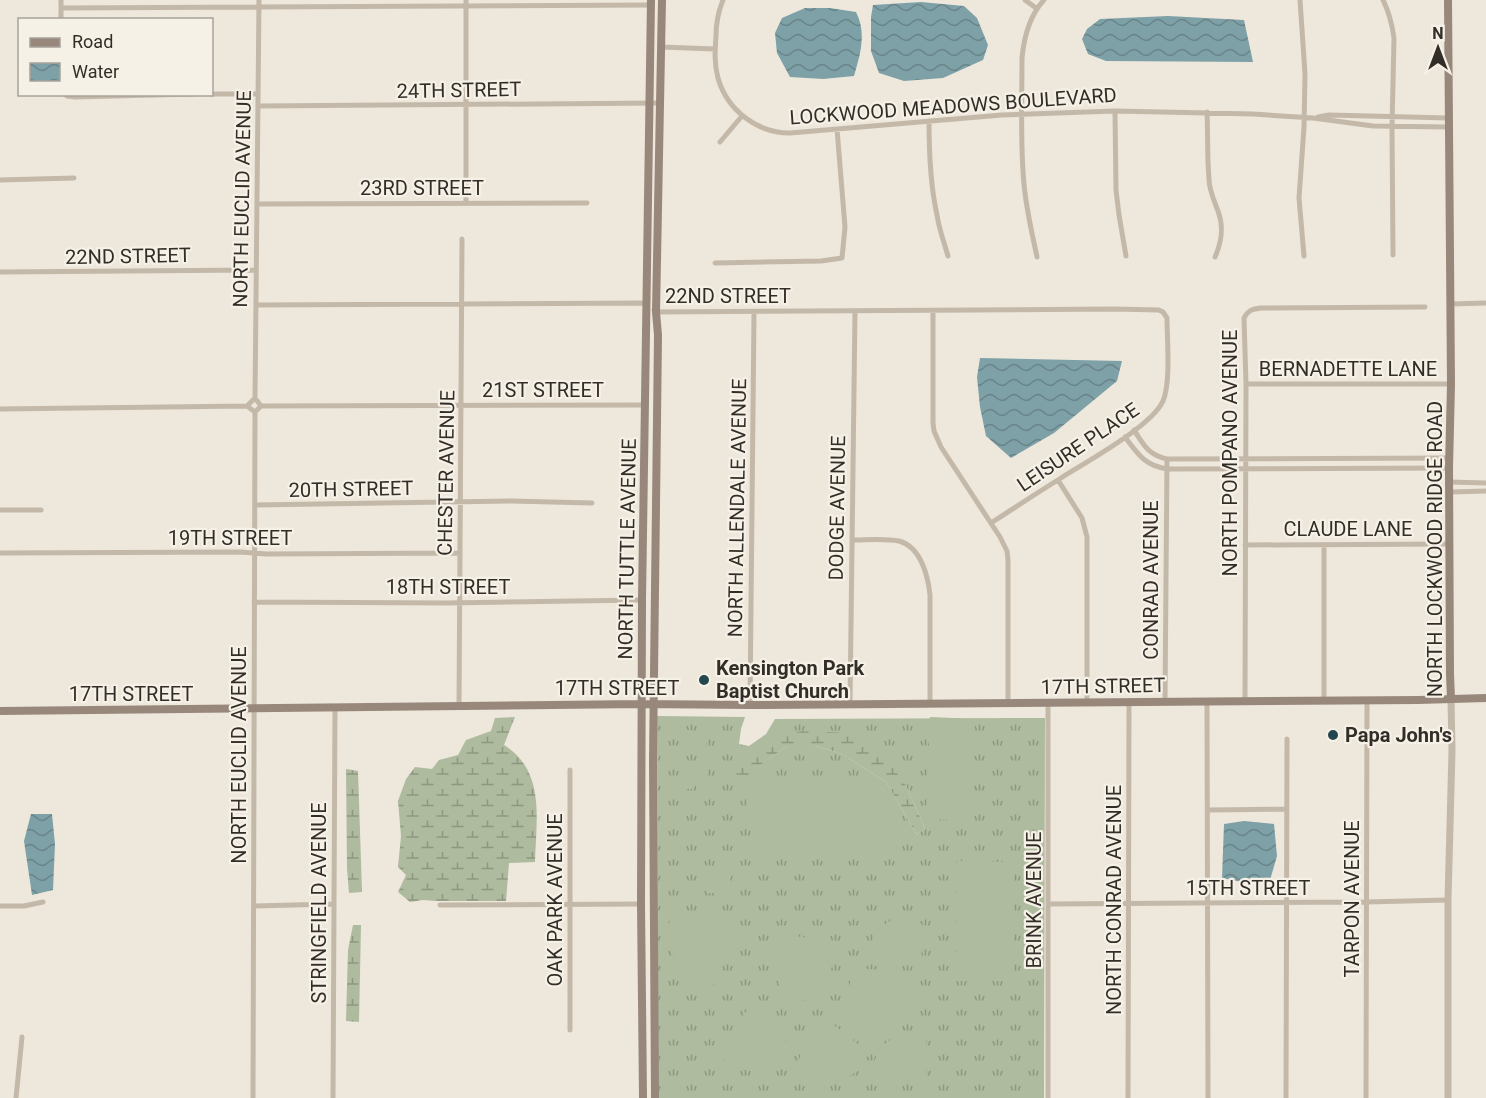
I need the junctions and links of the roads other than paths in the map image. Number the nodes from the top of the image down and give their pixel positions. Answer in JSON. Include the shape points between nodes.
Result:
{"nodes":[{"id":1,"x":61,"y":0,"type":"edge"},
{"id":2,"x":259,"y":0,"type":"edge"},
{"id":3,"x":662,"y":0,"type":"edge"},
{"id":4,"x":723,"y":0,"type":"edge"},
{"id":5,"x":1025,"y":0,"type":"edge"},
{"id":6,"x":1044,"y":0,"type":"edge"},
{"id":7,"x":1300,"y":0,"type":"edge"},
{"id":8,"x":1383,"y":0,"type":"edge"},
{"id":9,"x":1448,"y":0,"type":"edge"},
{"id":10,"x":466,"y":3,"type":"edge"},
{"id":11,"x":651,"y":3,"type":"edge"},
{"id":12,"x":259,"y":7,"type":"junction"},
{"id":13,"x":61,"y":8,"type":"junction"},
{"id":14,"x":1036,"y":8,"type":"junction"},
{"id":15,"x":61,"y":18,"type":"edge"},
{"id":16,"x":661,"y":48,"type":"junction"},
{"id":17,"x":715,"y":49,"type":"junction"},
{"id":18,"x":213,"y":94,"type":"edge"},
{"id":19,"x":258,"y":94,"type":"junction"},
{"id":20,"x":67,"y":96,"type":"edge"},
{"id":21,"x":115,"y":96,"type":"edge"},
{"id":22,"x":649,"y":102,"type":"junction"},
{"id":23,"x":659,"y":103,"type":"junction"},
{"id":24,"x":466,"y":105,"type":"junction"},
{"id":25,"x":258,"y":106,"type":"junction"},
{"id":26,"x":1114,"y":111,"type":"junction"},
{"id":27,"x":1207,"y":112,"type":"junction"},
{"id":28,"x":1022,"y":114,"type":"junction"},
{"id":29,"x":742,"y":116,"type":"junction"},
{"id":30,"x":1305,"y":117,"type":"junction"},
{"id":31,"x":1393,"y":117,"type":"junction"},
{"id":32,"x":1313,"y":118,"type":"junction"},
{"id":33,"x":1449,"y":118,"type":"junction"},
{"id":34,"x":929,"y":121,"type":"junction"},
{"id":35,"x":1392,"y":127,"type":"junction"},
{"id":36,"x":1449,"y":128,"type":"junction"},
{"id":37,"x":837,"y":129,"type":"junction"},
{"id":38,"x":720,"y":142,"type":"dead end"},
{"id":39,"x":74,"y":178,"type":"dead end"},
{"id":40,"x":0,"y":180,"type":"edge"},
{"id":41,"x":466,"y":202,"type":"junction"},
{"id":42,"x":586,"y":203,"type":"dead end"},
{"id":43,"x":257,"y":204,"type":"junction"},
{"id":44,"x":462,"y":239,"type":"dead end"},
{"id":45,"x":1393,"y":255,"type":"dead end"},
{"id":46,"x":948,"y":256,"type":"dead end"},
{"id":47,"x":1126,"y":256,"type":"dead end"},
{"id":48,"x":1304,"y":256,"type":"dead end"},
{"id":49,"x":1037,"y":257,"type":"dead end"},
{"id":50,"x":1215,"y":257,"type":"dead end"},
{"id":51,"x":715,"y":263,"type":"dead end"},
{"id":52,"x":255,"y":270,"type":"junction"},
{"id":53,"x":0,"y":272,"type":"edge"},
{"id":54,"x":645,"y":303,"type":"junction"},
{"id":55,"x":1486,"y":303,"type":"edge"},
{"id":56,"x":462,"y":304,"type":"junction"},
{"id":57,"x":1450,"y":304,"type":"junction"},
{"id":58,"x":256,"y":305,"type":"junction"},
{"id":59,"x":1425,"y":307,"type":"dead end"},
{"id":60,"x":855,"y":311,"type":"junction"},
{"id":61,"x":933,"y":311,"type":"junction"},
{"id":62,"x":656,"y":312,"type":"junction"},
{"id":63,"x":754,"y":312,"type":"junction"},
{"id":64,"x":1165,"y":314,"type":"joint"},
{"id":65,"x":1246,"y":384,"type":"junction"},
{"id":66,"x":1451,"y":384,"type":"junction"},
{"id":67,"x":255,"y":398,"type":"junction"},
{"id":68,"x":461,"y":405,"type":"junction"},
{"id":69,"x":645,"y":405,"type":"junction"},
{"id":70,"x":247,"y":406,"type":"junction"},
{"id":71,"x":261,"y":406,"type":"junction"},
{"id":72,"x":0,"y":409,"type":"edge"},
{"id":73,"x":255,"y":412,"type":"junction"},
{"id":74,"x":1134,"y":430,"type":"junction"},
{"id":75,"x":1125,"y":437,"type":"junction"},
{"id":76,"x":1245,"y":458,"type":"junction"},
{"id":77,"x":1449,"y":458,"type":"junction"},
{"id":78,"x":1167,"y":459,"type":"junction"},
{"id":79,"x":1245,"y":468,"type":"junction"},
{"id":80,"x":1449,"y":468,"type":"junction"},
{"id":81,"x":1167,"y":469,"type":"junction"},
{"id":82,"x":1058,"y":480,"type":"junction"},
{"id":83,"x":1449,"y":482,"type":"junction"},
{"id":84,"x":1486,"y":483,"type":"edge"},
{"id":85,"x":1486,"y":491,"type":"edge"},
{"id":86,"x":1450,"y":492,"type":"junction"},
{"id":87,"x":460,"y":503,"type":"junction"},
{"id":88,"x":592,"y":503,"type":"dead end"},
{"id":89,"x":255,"y":505,"type":"junction"},
{"id":90,"x":0,"y":510,"type":"edge"},
{"id":91,"x":41,"y":510,"type":"dead end"},
{"id":92,"x":991,"y":523,"type":"junction"},
{"id":93,"x":852,"y":540,"type":"junction"},
{"id":94,"x":1450,"y":544,"type":"junction"},
{"id":95,"x":1245,"y":545,"type":"junction"},
{"id":96,"x":1324,"y":545,"type":"junction"},
{"id":97,"x":0,"y":553,"type":"edge"},
{"id":98,"x":254,"y":553,"type":"junction"},
{"id":99,"x":460,"y":553,"type":"junction"},
{"id":100,"x":642,"y":600,"type":"junction"},
{"id":101,"x":254,"y":602,"type":"junction"},
{"id":102,"x":460,"y":602,"type":"junction"},
{"id":103,"x":1486,"y":698,"type":"edge"},
{"id":104,"x":1451,"y":699,"type":"junction"},
{"id":105,"x":1324,"y":700,"type":"junction"},
{"id":106,"x":1367,"y":700,"type":"junction"},
{"id":107,"x":1207,"y":701,"type":"junction"},
{"id":108,"x":1245,"y":701,"type":"junction"},
{"id":109,"x":1087,"y":702,"type":"junction"},
{"id":110,"x":1129,"y":702,"type":"junction"},
{"id":111,"x":1165,"y":702,"type":"junction"},
{"id":112,"x":1008,"y":703,"type":"junction"},
{"id":113,"x":1048,"y":703,"type":"junction"},
{"id":114,"x":642,"y":704,"type":"junction"},
{"id":115,"x":653,"y":704,"type":"junction"},
{"id":116,"x":850,"y":704,"type":"junction"},
{"id":117,"x":930,"y":704,"type":"junction"},
{"id":118,"x":750,"y":705,"type":"junction"},
{"id":119,"x":459,"y":706,"type":"junction"},
{"id":120,"x":335,"y":708,"type":"junction"},
{"id":121,"x":253,"y":709,"type":"junction"},
{"id":122,"x":0,"y":711,"type":"edge"},
{"id":123,"x":1287,"y":740,"type":"dead end"},
{"id":124,"x":570,"y":770,"type":"dead end"},
{"id":125,"x":1287,"y":809,"type":"junction"},
{"id":126,"x":1208,"y":810,"type":"junction"},
{"id":127,"x":1448,"y":900,"type":"junction"},
{"id":128,"x":44,"y":902,"type":"dead end"},
{"id":129,"x":1366,"y":902,"type":"junction"},
{"id":130,"x":1128,"y":903,"type":"junction"},
{"id":131,"x":1208,"y":903,"type":"junction"},
{"id":132,"x":1287,"y":903,"type":"junction"},
{"id":133,"x":334,"y":904,"type":"junction"},
{"id":134,"x":570,"y":904,"type":"junction"},
{"id":135,"x":641,"y":904,"type":"junction"},
{"id":136,"x":1049,"y":904,"type":"junction"},
{"id":137,"x":440,"y":905,"type":"dead end"},
{"id":138,"x":0,"y":906,"type":"edge"},
{"id":139,"x":254,"y":906,"type":"junction"},
{"id":140,"x":570,"y":1030,"type":"dead end"},
{"id":141,"x":22,"y":1037,"type":"dead end"},
{"id":142,"x":16,"y":1098,"type":"edge"},
{"id":143,"x":253,"y":1098,"type":"edge"},
{"id":144,"x":333,"y":1098,"type":"edge"},
{"id":145,"x":643,"y":1098,"type":"edge"},
{"id":146,"x":655,"y":1098,"type":"edge"},
{"id":147,"x":1048,"y":1098,"type":"edge"},
{"id":148,"x":1128,"y":1098,"type":"edge"},
{"id":149,"x":1208,"y":1098,"type":"edge"},
{"id":150,"x":1287,"y":1098,"type":"edge"},
{"id":151,"x":1366,"y":1098,"type":"edge"},
{"id":152,"x":1448,"y":1098,"type":"edge"}],
"edges":[{"from":1,"to":13,"type":"street"},
{"from":2,"to":12,"type":"street","name":"NORTH EUCLID AVENUE"},
{"from":3,"to":16,"type":"main road","name":"NORTH TUTTLE AVENUE"},
{"from":4,"to":17,"type":"street","via":[[716,24]]},
{"from":5,"to":14,"type":"street"},
{"from":6,"to":14,"type":"street"},
{"from":7,"to":30,"type":"street"},
{"from":8,"to":31,"type":"street","via":[[1393,25]]},
{"from":9,"to":33,"type":"main road","name":"NORTH LOCKWOOD RIDGE ROAD"},
{"from":10,"to":11,"type":"street"},
{"from":10,"to":12,"type":"street"},
{"from":10,"to":24,"type":"street"},
{"from":11,"to":22,"type":"main road","name":"NORTH TUTTLE AVENUE"},
{"from":12,"to":13,"type":"street"},
{"from":12,"to":19,"type":"street","name":"NORTH EUCLID AVENUE"},
{"from":13,"to":15,"type":"street"},
{"from":14,"to":28,"type":"street","via":[[1022,58]]},
{"from":16,"to":17,"type":"street"},
{"from":16,"to":23,"type":"main road","name":"NORTH TUTTLE AVENUE"},
{"from":17,"to":29,"type":"street","via":[[721,87]]},
{"from":18,"to":19,"type":"street"},
{"from":19,"to":25,"type":"street","name":"NORTH EUCLID AVENUE"},
{"from":20,"to":21,"type":"street"},
{"from":22,"to":23,"type":"street","name":"24TH STREET"},
{"from":22,"to":24,"type":"street","name":"24TH STREET"},
{"from":22,"to":54,"type":"main road","name":"NORTH TUTTLE AVENUE"},
{"from":23,"to":62,"type":"main road","name":"NORTH TUTTLE AVENUE"},
{"from":24,"to":25,"type":"street","name":"24TH STREET"},
{"from":24,"to":41,"type":"street"},
{"from":25,"to":43,"type":"street","name":"NORTH EUCLID AVENUE"},
{"from":26,"to":27,"type":"street","name":"LOCKWOOD MEADOWS BOULEVARD"},
{"from":26,"to":28,"type":"street","name":"LOCKWOOD MEADOWS BOULEVARD"},
{"from":26,"to":47,"type":"street","via":[[1116,190]]},
{"from":27,"to":30,"type":"street","name":"LOCKWOOD MEADOWS BOULEVARD"},
{"from":27,"to":50,"type":"street","via":[[1209,179],[1221,224]]},
{"from":28,"to":34,"type":"street","name":"LOCKWOOD MEADOWS BOULEVARD"},
{"from":28,"to":49,"type":"street","via":[[1024,184]]},
{"from":29,"to":37,"type":"street","name":"LOCKWOOD MEADOWS BOULEVARD","via":[[779,132]]},
{"from":29,"to":38,"type":"street"},
{"from":30,"to":32,"type":"street","name":"LOCKWOOD MEADOWS BOULEVARD"},
{"from":30,"to":48,"type":"street","via":[[1299,198]]},
{"from":31,"to":32,"type":"street","name":"LOCKWOOD MEADOWS BOULEVARD"},
{"from":31,"to":33,"type":"street","name":"LOCKWOOD MEADOWS BOULEVARD"},
{"from":31,"to":35,"type":"street"},
{"from":32,"to":35,"type":"street","name":"LOCKWOOD MEADOWS BOULEVARD"},
{"from":33,"to":36,"type":"main road","name":"NORTH LOCKWOOD RIDGE ROAD"},
{"from":34,"to":37,"type":"street","name":"LOCKWOOD MEADOWS BOULEVARD"},
{"from":34,"to":46,"type":"street","via":[[932,190]]},
{"from":35,"to":36,"type":"street","name":"LOCKWOOD MEADOWS BOULEVARD"},
{"from":35,"to":45,"type":"street"},
{"from":36,"to":57,"type":"main road","name":"NORTH LOCKWOOD RIDGE ROAD"},
{"from":37,"to":51,"type":"street","via":[[845,227],[842,258]]},
{"from":39,"to":40,"type":"street"},
{"from":41,"to":42,"type":"street","name":"23RD STREET"},
{"from":41,"to":43,"type":"street","name":"23RD STREET"},
{"from":43,"to":52,"type":"street","name":"NORTH EUCLID AVENUE"},
{"from":44,"to":56,"type":"street","name":"CHESTER AVENUE"},
{"from":52,"to":53,"type":"street","name":"22ND STREET"},
{"from":52,"to":58,"type":"street","name":"NORTH EUCLID AVENUE"},
{"from":54,"to":56,"type":"street","name":"22ND STREET"},
{"from":54,"to":62,"type":"street","name":"22ND STREET"},
{"from":54,"to":69,"type":"main road","name":"NORTH TUTTLE AVENUE"},
{"from":55,"to":57,"type":"street"},
{"from":56,"to":58,"type":"street","name":"22ND STREET"},
{"from":56,"to":68,"type":"street","name":"CHESTER AVENUE"},
{"from":57,"to":66,"type":"main road","name":"NORTH LOCKWOOD RIDGE ROAD"},
{"from":58,"to":67,"type":"street","name":"NORTH EUCLID AVENUE"},
{"from":59,"to":65,"type":"street","name":"NORTH POMPANO AVENUE","via":[[1253,309],[1244,318]]},
{"from":60,"to":61,"type":"street","name":"22ND STREET"},
{"from":60,"to":63,"type":"street","name":"22ND STREET"},
{"from":60,"to":93,"type":"street","name":"DODGE AVENUE"},
{"from":61,"to":64,"type":"street","name":"22ND STREET","via":[[1159,309]]},
{"from":61,"to":92,"type":"street","via":[[934,431]]},
{"from":62,"to":63,"type":"street","name":"22ND STREET"},
{"from":62,"to":115,"type":"main road","name":"NORTH TUTTLE AVENUE"},
{"from":63,"to":118,"type":"street","name":"NORTH ALLENDALE AVENUE"},
{"from":64,"to":74,"type":"street","name":"LEISURE PLACE","via":[[1165,394],[1154,414]]},
{"from":65,"to":66,"type":"street","name":"BERNADETTE LANE"},
{"from":65,"to":76,"type":"street","name":"NORTH POMPANO AVENUE"},
{"from":66,"to":77,"type":"main road","name":"NORTH LOCKWOOD RIDGE ROAD"},
{"from":67,"to":70,"type":"street"},
{"from":67,"to":71,"type":"street"},
{"from":68,"to":69,"type":"street","name":"21ST STREET"},
{"from":68,"to":71,"type":"street","name":"21ST STREET"},
{"from":68,"to":87,"type":"street","name":"CHESTER AVENUE"},
{"from":69,"to":100,"type":"main road","name":"NORTH TUTTLE AVENUE"},
{"from":70,"to":72,"type":"street"},
{"from":70,"to":73,"type":"street"},
{"from":71,"to":73,"type":"street"},
{"from":73,"to":89,"type":"street","name":"NORTH EUCLID AVENUE"},
{"from":74,"to":75,"type":"street","name":"LEISURE PLACE"},
{"from":74,"to":78,"type":"street","via":[[1148,451]]},
{"from":75,"to":81,"type":"street","via":[[1140,457]]},
{"from":75,"to":82,"type":"street","name":"LEISURE PLACE"},
{"from":76,"to":77,"type":"street"},
{"from":76,"to":78,"type":"street"},
{"from":76,"to":79,"type":"street","name":"NORTH POMPANO AVENUE"},
{"from":77,"to":80,"type":"main road","name":"NORTH LOCKWOOD RIDGE ROAD"},
{"from":78,"to":81,"type":"street","name":"CONRAD AVENUE"},
{"from":79,"to":80,"type":"street"},
{"from":79,"to":81,"type":"street"},
{"from":79,"to":95,"type":"street","name":"NORTH POMPANO AVENUE"},
{"from":80,"to":83,"type":"main road","name":"NORTH LOCKWOOD RIDGE ROAD"},
{"from":81,"to":111,"type":"street","name":"CONRAD AVENUE"},
{"from":82,"to":92,"type":"street","name":"LEISURE PLACE"},
{"from":82,"to":109,"type":"street","via":[[1082,518],[1087,537]]},
{"from":83,"to":84,"type":"street"},
{"from":83,"to":86,"type":"main road","name":"NORTH LOCKWOOD RIDGE ROAD"},
{"from":85,"to":86,"type":"street"},
{"from":86,"to":94,"type":"main road","name":"NORTH LOCKWOOD RIDGE ROAD"},
{"from":87,"to":88,"type":"street","name":"20TH STREET"},
{"from":87,"to":89,"type":"street","name":"20TH STREET"},
{"from":87,"to":99,"type":"street","name":"CHESTER AVENUE"},
{"from":89,"to":98,"type":"street","name":"NORTH EUCLID AVENUE"},
{"from":90,"to":91,"type":"street"},
{"from":92,"to":112,"type":"street","via":[[1004,543],[1008,560]]},
{"from":93,"to":116,"type":"street","name":"DODGE AVENUE"},
{"from":93,"to":117,"type":"street","via":[[902,542],[913,550],[923,566],[930,596]]},
{"from":94,"to":96,"type":"street","name":"CLAUDE LANE"},
{"from":94,"to":104,"type":"main road","name":"NORTH LOCKWOOD RIDGE ROAD"},
{"from":95,"to":96,"type":"street","name":"CLAUDE LANE"},
{"from":95,"to":108,"type":"street","name":"NORTH POMPANO AVENUE"},
{"from":96,"to":105,"type":"street"},
{"from":97,"to":98,"type":"street","name":"19TH STREET"},
{"from":98,"to":99,"type":"street","name":"19TH STREET"},
{"from":98,"to":101,"type":"street","name":"NORTH EUCLID AVENUE"},
{"from":99,"to":102,"type":"street","name":"CHESTER AVENUE"},
{"from":100,"to":102,"type":"street","name":"18TH STREET"},
{"from":100,"to":114,"type":"main road","name":"NORTH TUTTLE AVENUE"},
{"from":101,"to":102,"type":"street","name":"18TH STREET"},
{"from":101,"to":121,"type":"street","name":"NORTH EUCLID AVENUE"},
{"from":102,"to":119,"type":"street","name":"CHESTER AVENUE"},
{"from":103,"to":104,"type":"main road","name":"17TH STREET"},
{"from":104,"to":106,"type":"main road","name":"17TH STREET"},
{"from":104,"to":127,"type":"street","name":"NORTH LOCKWOOD RIDGE ROAD"},
{"from":105,"to":106,"type":"main road","name":"17TH STREET"},
{"from":105,"to":108,"type":"main road","name":"17TH STREET"},
{"from":106,"to":129,"type":"street","name":"TARPON AVENUE"},
{"from":107,"to":108,"type":"main road","name":"17TH STREET"},
{"from":107,"to":111,"type":"main road","name":"17TH STREET"},
{"from":107,"to":126,"type":"street"},
{"from":109,"to":110,"type":"main road","name":"17TH STREET"},
{"from":109,"to":113,"type":"main road","name":"17TH STREET"},
{"from":110,"to":111,"type":"main road","name":"17TH STREET"},
{"from":110,"to":130,"type":"street","name":"NORTH CONRAD AVENUE"},
{"from":112,"to":113,"type":"main road","name":"17TH STREET"},
{"from":112,"to":117,"type":"main road","name":"17TH STREET"},
{"from":113,"to":136,"type":"street","name":"BRINK AVENUE"},
{"from":114,"to":115,"type":"main road","name":"17TH STREET"},
{"from":114,"to":119,"type":"main road","name":"17TH STREET"},
{"from":114,"to":135,"type":"main road","name":"NORTH TUTTLE AVENUE"},
{"from":115,"to":118,"type":"main road","name":"17TH STREET"},
{"from":115,"to":146,"type":"main road","name":"NORTH TUTTLE AVENUE"},
{"from":116,"to":117,"type":"main road","name":"17TH STREET"},
{"from":116,"to":118,"type":"main road","name":"17TH STREET"},
{"from":119,"to":120,"type":"main road","name":"17TH STREET"},
{"from":120,"to":121,"type":"main road","name":"17TH STREET"},
{"from":120,"to":133,"type":"street","name":"STRINGFIELD AVENUE"},
{"from":121,"to":122,"type":"main road","name":"17TH STREET"},
{"from":121,"to":139,"type":"street","name":"NORTH EUCLID AVENUE"},
{"from":123,"to":125,"type":"street"},
{"from":124,"to":134,"type":"street","name":"OAK PARK AVENUE"},
{"from":125,"to":126,"type":"street"},
{"from":125,"to":132,"type":"street"},
{"from":126,"to":131,"type":"street"},
{"from":127,"to":129,"type":"street","name":"15TH STREET"},
{"from":127,"to":152,"type":"street","name":"NORTH LOCKWOOD RIDGE ROAD"},
{"from":128,"to":138,"type":"street"},
{"from":129,"to":132,"type":"street","name":"15TH STREET"},
{"from":129,"to":151,"type":"street","name":"TARPON AVENUE"},
{"from":130,"to":131,"type":"street","name":"15TH STREET"},
{"from":130,"to":136,"type":"street","name":"15TH STREET"},
{"from":130,"to":148,"type":"street","name":"NORTH CONRAD AVENUE"},
{"from":131,"to":132,"type":"street","name":"15TH STREET"},
{"from":131,"to":149,"type":"street"},
{"from":132,"to":150,"type":"street"},
{"from":133,"to":139,"type":"street"},
{"from":133,"to":144,"type":"street","name":"STRINGFIELD AVENUE"},
{"from":134,"to":135,"type":"street"},
{"from":134,"to":137,"type":"street"},
{"from":134,"to":140,"type":"street","name":"OAK PARK AVENUE"},
{"from":135,"to":145,"type":"main road","name":"NORTH TUTTLE AVENUE"},
{"from":136,"to":147,"type":"street","name":"BRINK AVENUE"},
{"from":139,"to":143,"type":"street","name":"NORTH EUCLID AVENUE"},
{"from":141,"to":142,"type":"street"}]}
